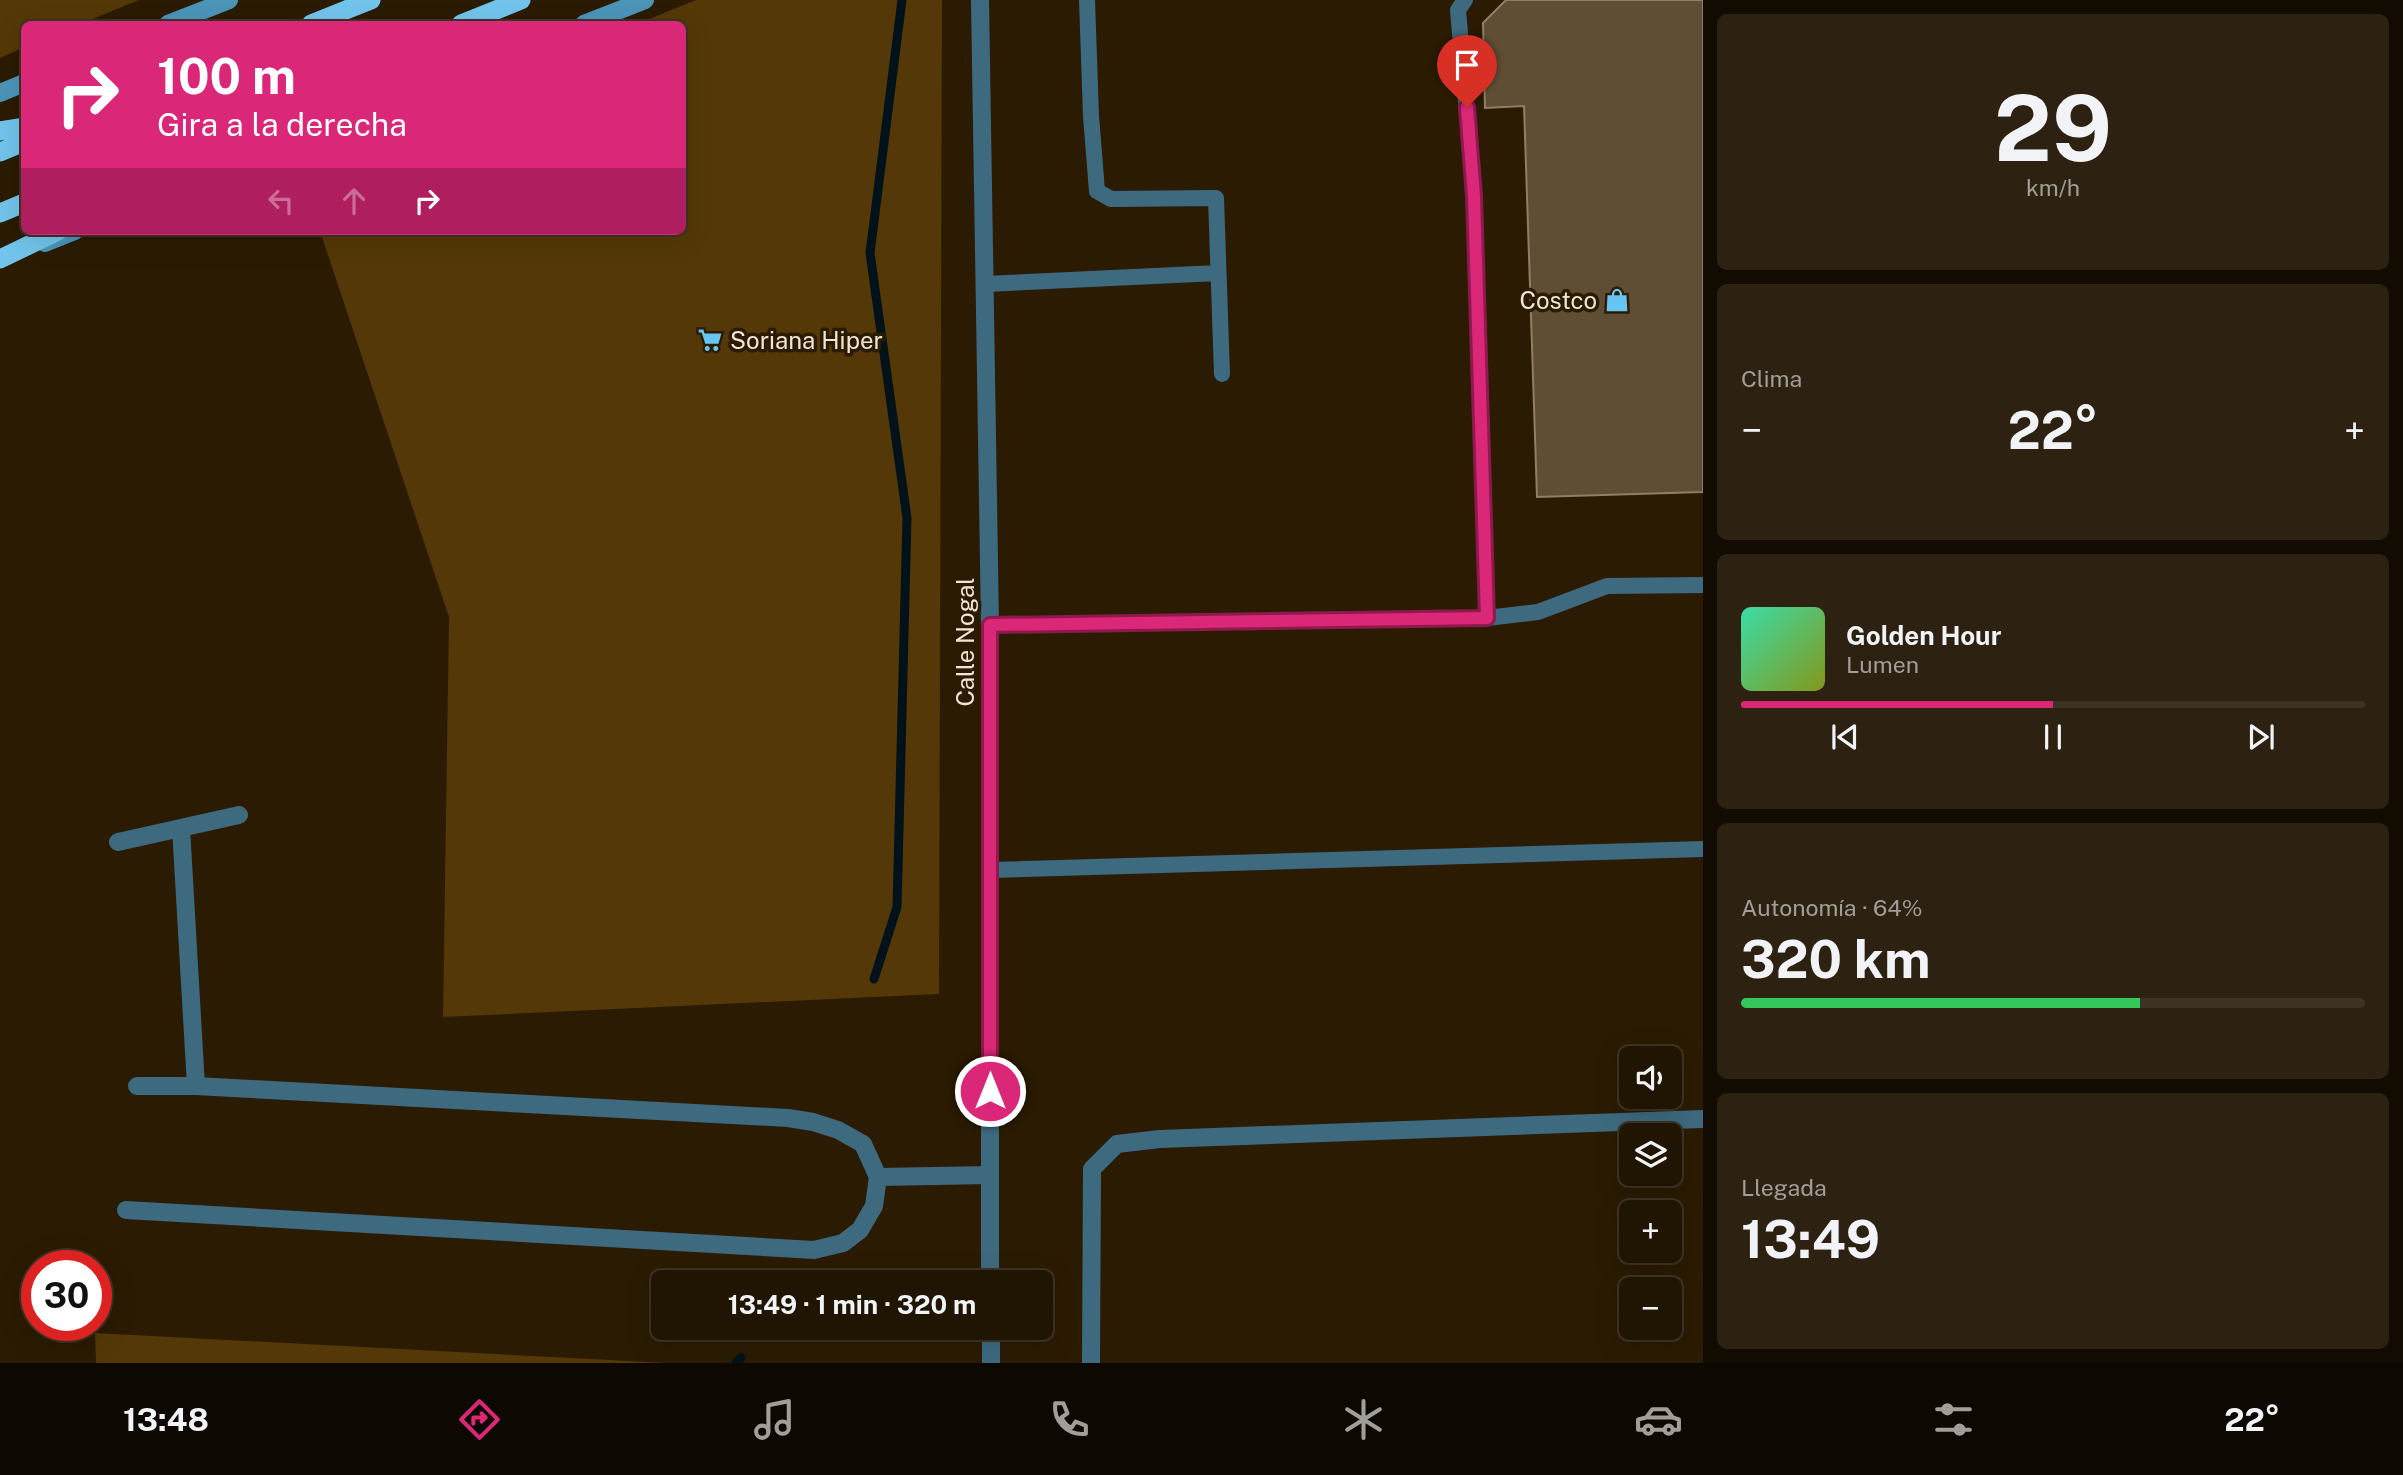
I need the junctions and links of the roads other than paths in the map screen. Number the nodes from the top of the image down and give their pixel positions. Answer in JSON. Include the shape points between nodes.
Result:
{"nodes":[{"id":1,"x":229,"y":0,"type":"edge"},
{"id":2,"x":371,"y":0,"type":"edge"},
{"id":3,"x":521,"y":0,"type":"edge"},
{"id":4,"x":645,"y":0,"type":"edge"},
{"id":5,"x":980,"y":0,"type":"edge"},
{"id":6,"x":1087,"y":0,"type":"edge"},
{"id":7,"x":1465,"y":0,"type":"edge"},
{"id":8,"x":497,"y":10,"type":"junction"},
{"id":9,"x":176,"y":21,"type":"edge"},
{"id":10,"x":318,"y":21,"type":"edge"},
{"id":11,"x":469,"y":21,"type":"edge"},
{"id":12,"x":477,"y":21,"type":"edge"},
{"id":13,"x":592,"y":21,"type":"edge"},
{"id":14,"x":21,"y":84,"type":"edge"},
{"id":15,"x":0,"y":93,"type":"edge"},
{"id":16,"x":21,"y":128,"type":"edge"},
{"id":17,"x":0,"y":131,"type":"edge"},
{"id":18,"x":21,"y":143,"type":"edge"},
{"id":19,"x":0,"y":152,"type":"edge"},
{"id":20,"x":21,"y":204,"type":"edge"},
{"id":21,"x":0,"y":214,"type":"edge"},
{"id":22,"x":50,"y":235,"type":"edge"},
{"id":23,"x":65,"y":235,"type":"edge"},
{"id":24,"x":0,"y":260,"type":"edge"},
{"id":25,"x":1218,"y":273,"type":"junction"},
{"id":26,"x":985,"y":284,"type":"junction"},
{"id":27,"x":1222,"y":374,"type":"dead end"},
{"id":28,"x":1703,"y":585,"type":"edge"},
{"id":29,"x":1487,"y":618,"type":"junction"},
{"id":30,"x":990,"y":625,"type":"junction"},
{"id":31,"x":239,"y":815,"type":"dead end"},
{"id":32,"x":181,"y":828,"type":"junction"},
{"id":33,"x":118,"y":842,"type":"dead end"},
{"id":34,"x":1703,"y":849,"type":"edge"},
{"id":35,"x":990,"y":870,"type":"junction"},
{"id":36,"x":137,"y":1086,"type":"dead end"},
{"id":37,"x":196,"y":1086,"type":"junction"},
{"id":38,"x":1703,"y":1119,"type":"edge"},
{"id":39,"x":990,"y":1175,"type":"junction"},
{"id":40,"x":878,"y":1177,"type":"junction"},
{"id":41,"x":126,"y":1210,"type":"dead end"},
{"id":42,"x":990,"y":1270,"type":"edge"},
{"id":43,"x":990,"y":1340,"type":"edge"},
{"id":44,"x":991,"y":1363,"type":"edge"},
{"id":45,"x":1091,"y":1363,"type":"edge"}],
"edges":[{"from":1,"to":9,"type":"main road"},
{"from":2,"to":10,"type":"highway"},
{"from":3,"to":8,"type":"highway"},
{"from":4,"to":13,"type":"main road"},
{"from":5,"to":26,"type":"street","name":"Calle Nogal"},
{"from":6,"to":25,"type":"lane","via":[[1097,191],[1111,199],[1216,198]]},
{"from":7,"to":29,"type":"lane","via":[[1458,10],[1474,196]]},
{"from":8,"to":11,"type":"highway"},
{"from":8,"to":12,"type":"highway"},
{"from":14,"to":15,"type":"main road"},
{"from":16,"to":17,"type":"highway"},
{"from":18,"to":19,"type":"highway"},
{"from":20,"to":21,"type":"highway"},
{"from":22,"to":24,"type":"highway"},
{"from":23,"to":24,"type":"main road"},
{"from":25,"to":26,"type":"lane"},
{"from":25,"to":27,"type":"lane"},
{"from":26,"to":30,"type":"street","name":"Calle Nogal"},
{"from":28,"to":29,"type":"lane","via":[[1607,586],[1538,612]]},
{"from":29,"to":30,"type":"lane"},
{"from":30,"to":35,"type":"street","name":"Calle Nogal"},
{"from":31,"to":32,"type":"street"},
{"from":32,"to":33,"type":"street"},
{"from":32,"to":37,"type":"street"},
{"from":34,"to":35,"type":"lane"},
{"from":35,"to":39,"type":"street","name":"Calle Nogal"},
{"from":36,"to":37,"type":"street"},
{"from":37,"to":40,"type":"street","via":[[788,1118],[838,1130],[863,1144]]},
{"from":38,"to":45,"type":"street","via":[[1117,1144],[1092,1169]]},
{"from":39,"to":40,"type":"street"},
{"from":39,"to":42,"type":"street","name":"Calle Nogal"},
{"from":40,"to":41,"type":"street","via":[[874,1206],[860,1230],[843,1242],[814,1250]]},
{"from":43,"to":44,"type":"street"}]}
